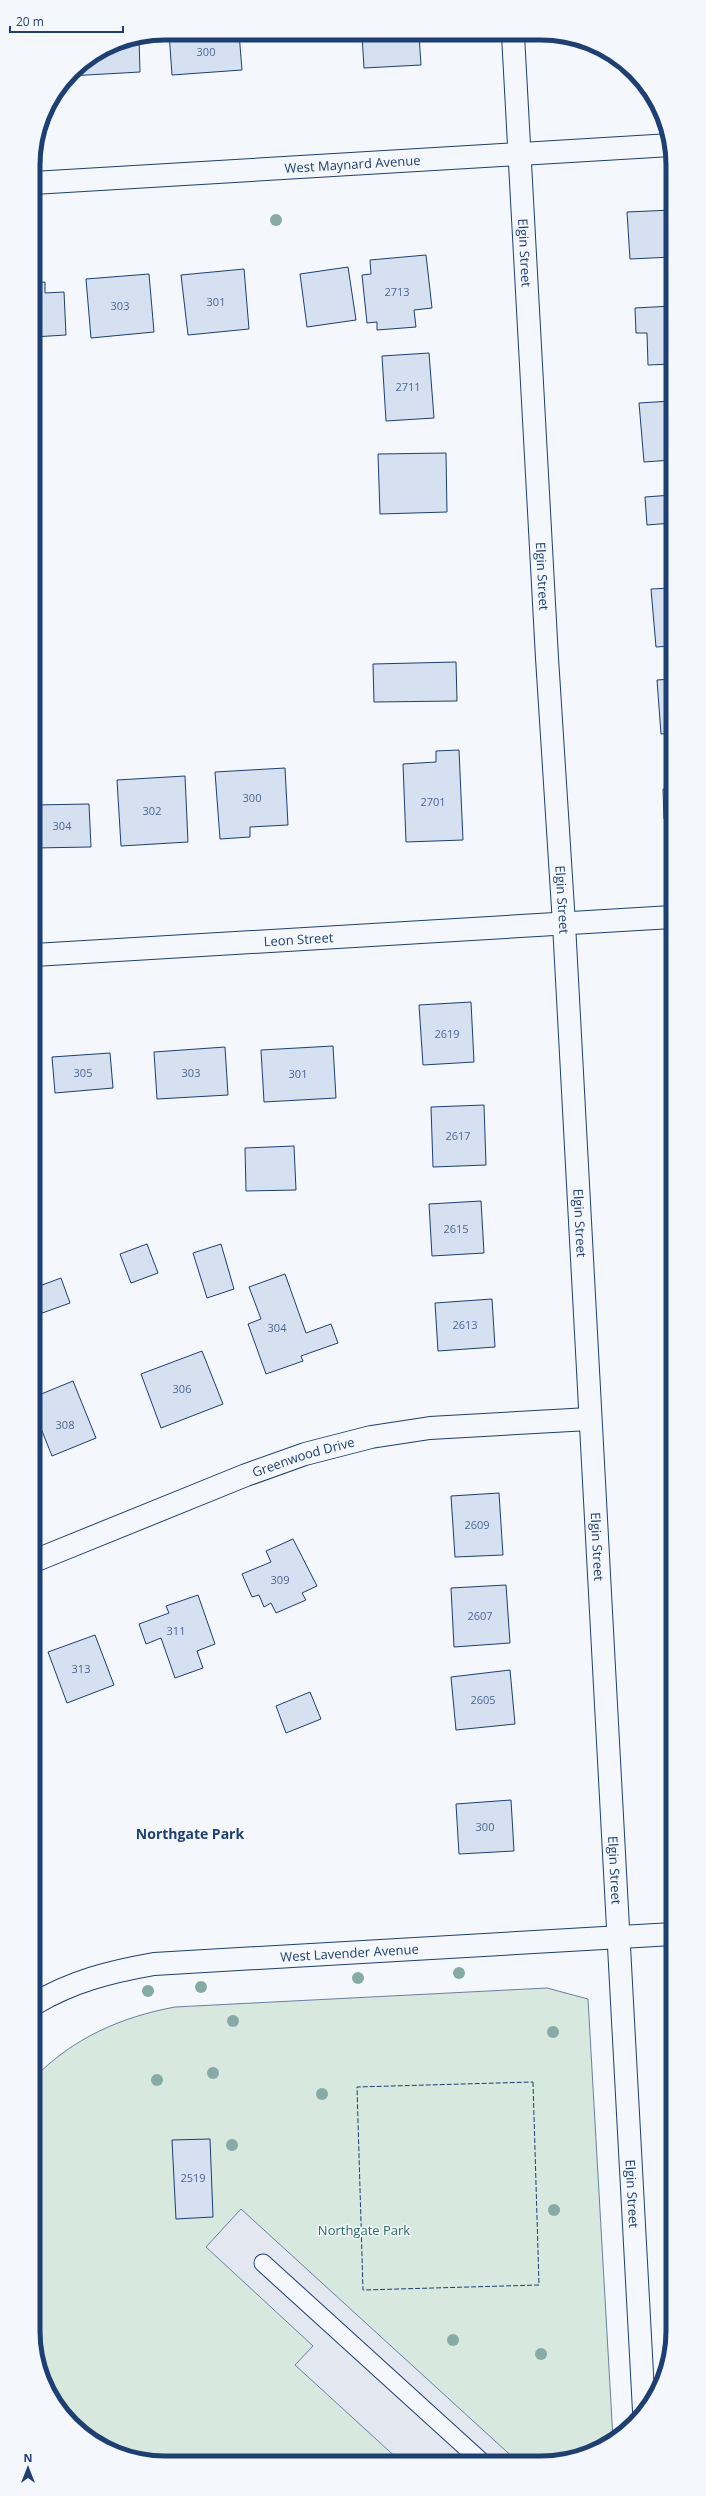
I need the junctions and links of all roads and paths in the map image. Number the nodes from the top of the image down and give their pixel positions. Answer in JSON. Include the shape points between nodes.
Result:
{"nodes":[{"id":1,"x":513,"y":40,"type":"edge"},
{"id":2,"x":664,"y":145,"type":"edge"},
{"id":3,"x":519,"y":154,"type":"junction"},
{"id":4,"x":40,"y":183,"type":"edge"},
{"id":5,"x":666,"y":917,"type":"edge"},
{"id":6,"x":564,"y":924,"type":"junction"},
{"id":7,"x":40,"y":955,"type":"edge"},
{"id":8,"x":589,"y":1419,"type":"junction"},
{"id":9,"x":40,"y":1559,"type":"edge"},
{"id":10,"x":666,"y":1934,"type":"edge"},
{"id":11,"x":619,"y":1937,"type":"junction"},
{"id":12,"x":40,"y":2001,"type":"edge"},
{"id":13,"x":263,"y":2264,"type":"dead end"},
{"id":14,"x":644,"y":2402,"type":"edge"},
{"id":15,"x":475,"y":2456,"type":"edge"}],
"edges":[{"from":1,"to":3,"type":"street","name":"Elgin Street"},
{"from":2,"to":3,"type":"street","name":"West Maynard Avenue"},
{"from":3,"to":4,"type":"street","name":"West Maynard Avenue"},
{"from":3,"to":6,"type":"street","name":"Elgin Street"},
{"from":5,"to":6,"type":"street","name":"Leon Street"},
{"from":6,"to":7,"type":"street","name":"Leon Street"},
{"from":6,"to":8,"type":"street","name":"Elgin Street"},
{"from":8,"to":9,"type":"street","name":"Greenwood Drive","via":[[430,1428],[356,1441],[305,1454]]},
{"from":8,"to":11,"type":"street","name":"Elgin Street"},
{"from":10,"to":11,"type":"street","name":"West Lavender Avenue"},
{"from":11,"to":12,"type":"street","name":"West Lavender Avenue","via":[[154,1964],[102,1974],[57,1991]]},
{"from":11,"to":14,"type":"street","name":"Elgin Street"},
{"from":13,"to":15,"type":"lane"}]}
